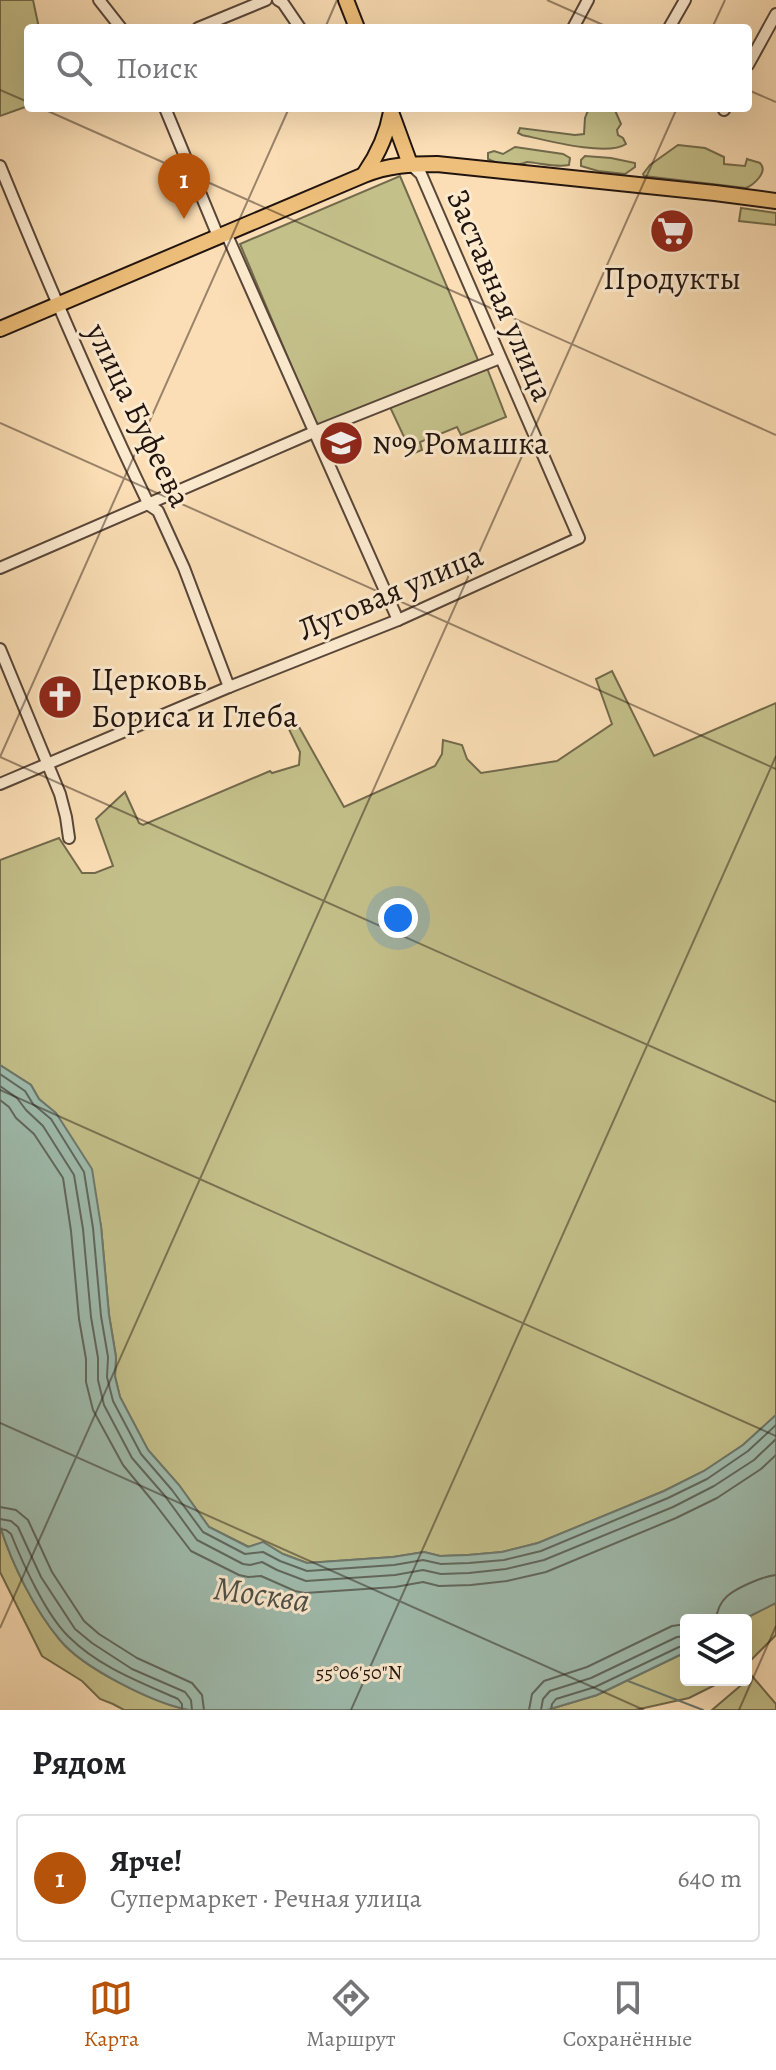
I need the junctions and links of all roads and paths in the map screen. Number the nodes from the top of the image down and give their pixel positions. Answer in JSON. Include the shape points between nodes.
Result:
{"nodes":[{"id":1,"x":99,"y":0,"type":"edge"},
{"id":2,"x":266,"y":0,"type":"edge"},
{"id":3,"x":346,"y":0,"type":"edge"},
{"id":4,"x":588,"y":0,"type":"edge"},
{"id":5,"x":685,"y":0,"type":"edge"},
{"id":6,"x":280,"y":1,"type":"edge"},
{"id":7,"x":776,"y":14,"type":"edge"},
{"id":8,"x":118,"y":24,"type":"edge"},
{"id":9,"x":208,"y":24,"type":"edge"},
{"id":10,"x":297,"y":24,"type":"edge"},
{"id":11,"x":355,"y":24,"type":"edge"},
{"id":12,"x":575,"y":24,"type":"edge"},
{"id":13,"x":671,"y":24,"type":"edge"},
{"id":14,"x":752,"y":58,"type":"edge"},
{"id":15,"x":167,"y":112,"type":"edge"},
{"id":16,"x":390,"y":112,"type":"edge"},
{"id":17,"x":391,"y":112,"type":"edge"},
{"id":18,"x":397,"y":130,"type":"junction"},
{"id":19,"x":410,"y":164,"type":"junction"},
{"id":20,"x":437,"y":164,"type":"junction"},
{"id":21,"x":0,"y":166,"type":"edge"},
{"id":22,"x":364,"y":175,"type":"junction"},
{"id":23,"x":776,"y":201,"type":"edge"},
{"id":24,"x":222,"y":234,"type":"junction"},
{"id":25,"x":57,"y":305,"type":"junction"},
{"id":26,"x":0,"y":329,"type":"edge"},
{"id":27,"x":500,"y":358,"type":"junction"},
{"id":28,"x":314,"y":432,"type":"junction"},
{"id":29,"x":149,"y":505,"type":"junction"},
{"id":30,"x":579,"y":538,"type":"joint"},
{"id":31,"x":0,"y":568,"type":"edge"},
{"id":32,"x":398,"y":620,"type":"junction"},
{"id":33,"x":0,"y":649,"type":"edge"},
{"id":34,"x":229,"y":687,"type":"junction"},
{"id":35,"x":48,"y":764,"type":"junction"},
{"id":36,"x":0,"y":784,"type":"edge"},
{"id":37,"x":69,"y":838,"type":"dead end"}],
"edges":[{"from":1,"to":8,"type":"street"},
{"from":2,"to":9,"type":"street"},
{"from":3,"to":11,"type":"main road"},
{"from":4,"to":12,"type":"street"},
{"from":5,"to":13,"type":"street"},
{"from":6,"to":10,"type":"street"},
{"from":7,"to":14,"type":"street"},
{"from":15,"to":24,"type":"street"},
{"from":16,"to":22,"type":"main road","via":[[386,135]]},
{"from":17,"to":18,"type":"main road"},
{"from":18,"to":19,"type":"main road"},
{"from":18,"to":20,"type":"main road"},
{"from":19,"to":20,"type":"main road"},
{"from":19,"to":22,"type":"main road"},
{"from":19,"to":27,"type":"street","name":"Заставная улица","via":[[421,174]]},
{"from":20,"to":23,"type":"main road"},
{"from":21,"to":25,"type":"street","name":"улица Буфеева"},
{"from":22,"to":24,"type":"main road"},
{"from":24,"to":25,"type":"main road"},
{"from":24,"to":28,"type":"street"},
{"from":25,"to":26,"type":"main road"},
{"from":25,"to":29,"type":"street","name":"улица Буфеева"},
{"from":27,"to":28,"type":"street"},
{"from":27,"to":30,"type":"street","name":"Заставная улица"},
{"from":28,"to":29,"type":"street"},
{"from":28,"to":32,"type":"street"},
{"from":29,"to":31,"type":"street"},
{"from":29,"to":34,"type":"street","name":"улица Буфеева","via":[[158,511],[184,568]]},
{"from":30,"to":32,"type":"street","name":"Луговая улица"},
{"from":32,"to":34,"type":"street","name":"Луговая улица"},
{"from":33,"to":35,"type":"street"},
{"from":34,"to":35,"type":"street","name":"Луговая улица"},
{"from":35,"to":36,"type":"street","name":"Луговая улица"},
{"from":35,"to":37,"type":"street"}]}
